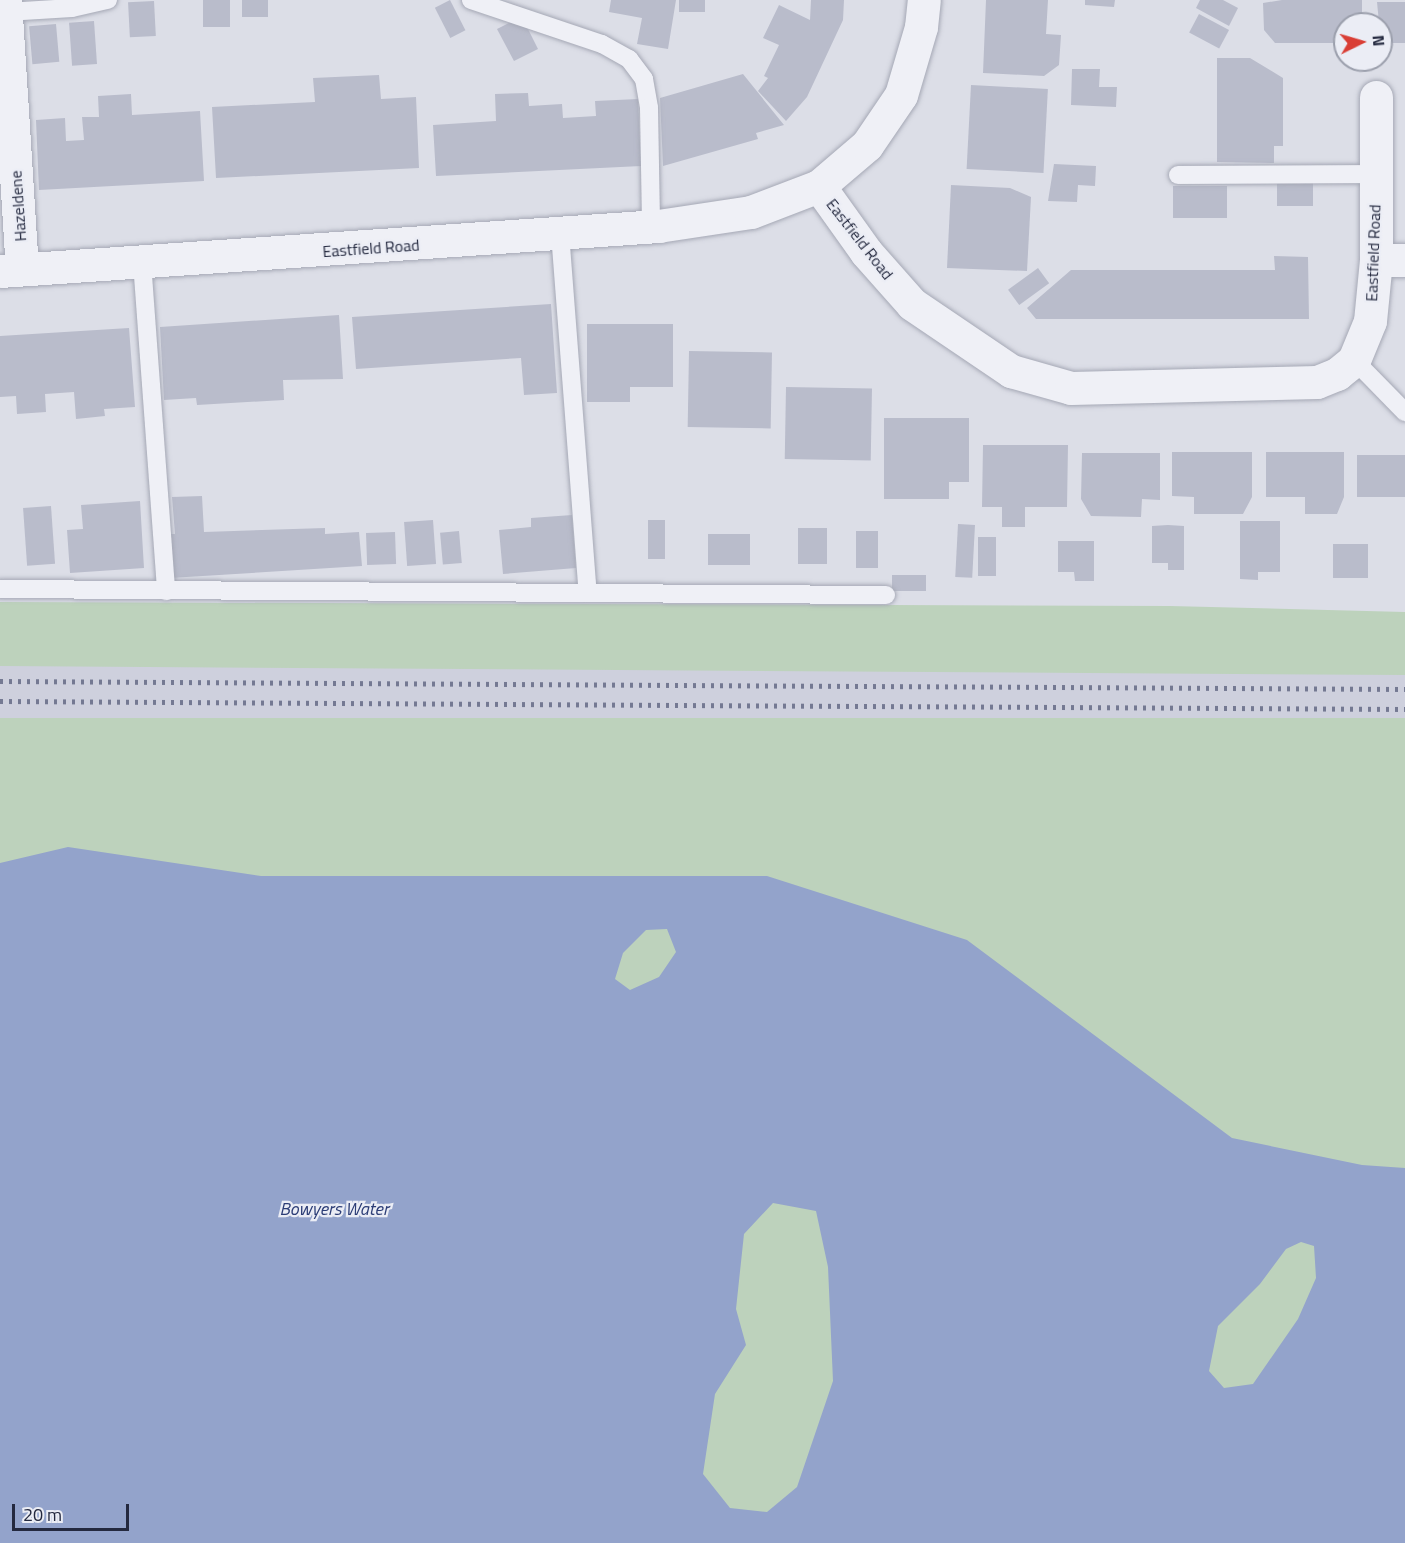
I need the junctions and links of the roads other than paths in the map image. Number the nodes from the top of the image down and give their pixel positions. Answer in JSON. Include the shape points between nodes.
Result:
{"nodes":[{"id":1,"x":108,"y":0,"type":"edge"},
{"id":2,"x":471,"y":0,"type":"edge"},
{"id":3,"x":924,"y":0,"type":"edge"},
{"id":4,"x":4,"y":17,"type":"edge"},
{"id":5,"x":1376,"y":97,"type":"dead end"},
{"id":6,"x":1375,"y":174,"type":"junction"},
{"id":7,"x":1178,"y":175,"type":"dead end"},
{"id":8,"x":819,"y":186,"type":"junction"},
{"id":9,"x":651,"y":226,"type":"junction"},
{"id":10,"x":560,"y":234,"type":"junction"},
{"id":11,"x":1391,"y":260,"type":"edge"},
{"id":12,"x":142,"y":262,"type":"junction"},
{"id":13,"x":11,"y":270,"type":"edge"},
{"id":14,"x":1354,"y":360,"type":"junction"},
{"id":15,"x":1405,"y":412,"type":"edge"},
{"id":16,"x":0,"y":590,"type":"edge"},
{"id":17,"x":165,"y":591,"type":"junction"},
{"id":18,"x":588,"y":593,"type":"junction"},
{"id":19,"x":886,"y":595,"type":"dead end"}],
"edges":[{"from":1,"to":4,"type":"lane"},
{"from":2,"to":9,"type":"lane","via":[[602,44],[629,59],[644,79],[649,108]]},
{"from":3,"to":8,"type":"street","via":[[921,27],[901,95],[867,145]]},
{"from":4,"to":13,"type":"street","name":"Hazeldene"},
{"from":5,"to":6,"type":"street","name":"Eastfield Road"},
{"from":6,"to":7,"type":"lane"},
{"from":6,"to":11,"type":"street","name":"Eastfield Road"},
{"from":8,"to":9,"type":"street","name":"Eastfield Road","via":[[751,212]]},
{"from":8,"to":14,"type":"street","name":"Eastfield Road","via":[[866,252],[912,304],[1011,371],[1071,388],[1293,383],[1317,382],[1337,374]]},
{"from":9,"to":10,"type":"street","name":"Eastfield Road"},
{"from":10,"to":12,"type":"street","name":"Eastfield Road"},
{"from":10,"to":18,"type":"lane"},
{"from":11,"to":14,"type":"street","name":"Eastfield Road"},
{"from":12,"to":13,"type":"street","name":"Eastfield Road"},
{"from":12,"to":17,"type":"lane"},
{"from":14,"to":15,"type":"lane"},
{"from":16,"to":17,"type":"lane"},
{"from":17,"to":18,"type":"lane"},
{"from":18,"to":19,"type":"lane"}]}
